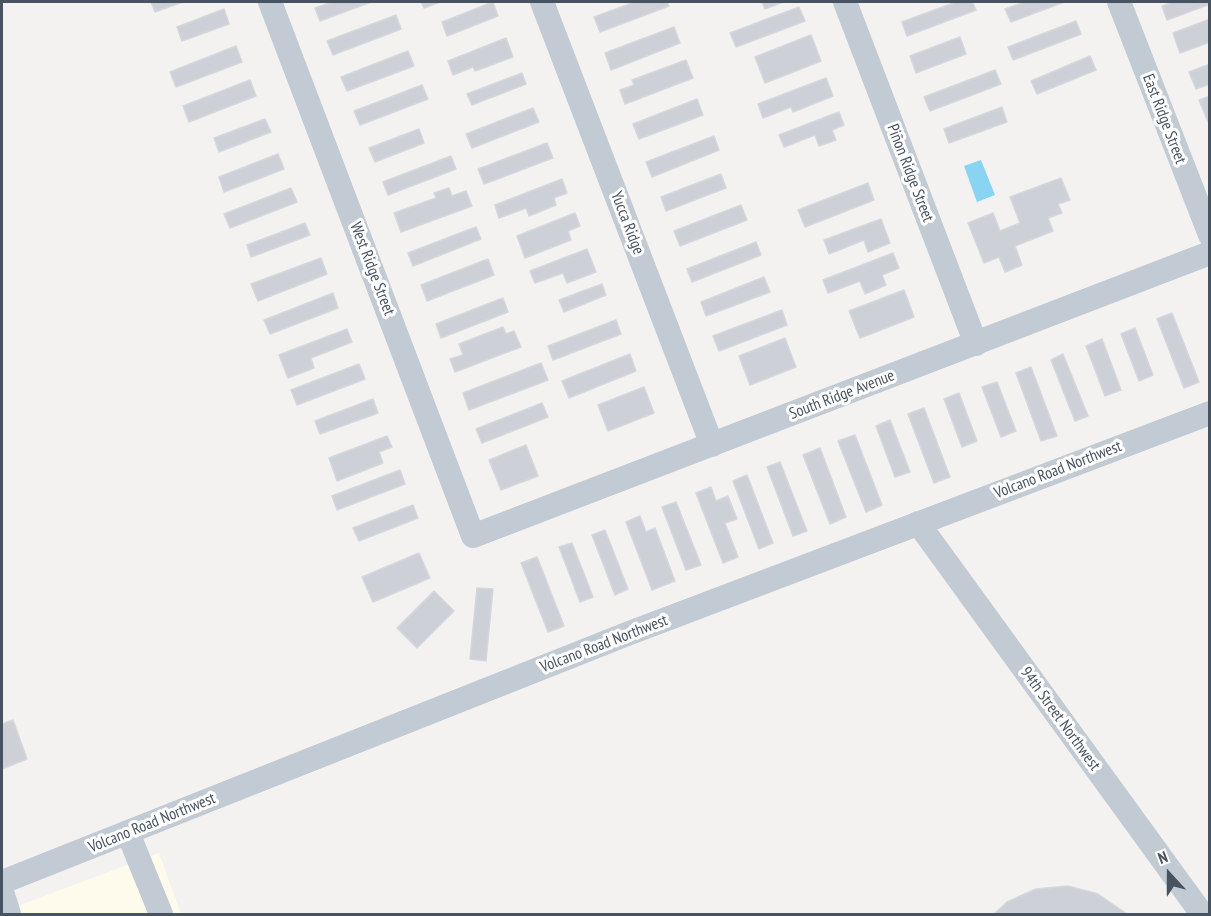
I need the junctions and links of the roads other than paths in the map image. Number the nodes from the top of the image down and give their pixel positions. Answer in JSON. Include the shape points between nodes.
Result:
{"nodes":[{"id":1,"x":270,"y":2,"type":"edge"},
{"id":2,"x":542,"y":2,"type":"edge"},
{"id":3,"x":845,"y":2,"type":"edge"},
{"id":4,"x":1119,"y":2,"type":"edge"},
{"id":5,"x":1209,"y":236,"type":"edge"},
{"id":6,"x":1209,"y":253,"type":"edge"},
{"id":7,"x":975,"y":344,"type":"junction"},
{"id":8,"x":1209,"y":413,"type":"edge"},
{"id":9,"x":712,"y":445,"type":"junction"},
{"id":10,"x":918,"y":523,"type":"junction"},
{"id":11,"x":473,"y":536,"type":"joint"},
{"id":12,"x":128,"y":833,"type":"junction"},
{"id":13,"x":2,"y":882,"type":"edge"},
{"id":14,"x":2,"y":892,"type":"edge"},
{"id":15,"x":9,"y":915,"type":"edge"},
{"id":16,"x":161,"y":915,"type":"edge"},
{"id":17,"x":1202,"y":915,"type":"edge"}],
"edges":[{"from":1,"to":11,"type":"street","name":"West Ridge Street"},
{"from":2,"to":9,"type":"street","name":"Yucca Ridge"},
{"from":3,"to":7,"type":"street","name":"Piñon Ridge Street"},
{"from":4,"to":5,"type":"street","name":"East Ridge Street"},
{"from":6,"to":7,"type":"street","name":"South Ridge Avenue"},
{"from":7,"to":9,"type":"street","name":"South Ridge Avenue"},
{"from":8,"to":10,"type":"street","name":"Volcano Road Northwest"},
{"from":9,"to":11,"type":"street","name":"South Ridge Avenue"},
{"from":10,"to":12,"type":"street","name":"Volcano Road Northwest"},
{"from":10,"to":17,"type":"street","name":"94th Street Northwest"},
{"from":12,"to":13,"type":"street","name":"Volcano Road Northwest"},
{"from":12,"to":16,"type":"street"},
{"from":14,"to":15,"type":"street"}]}
